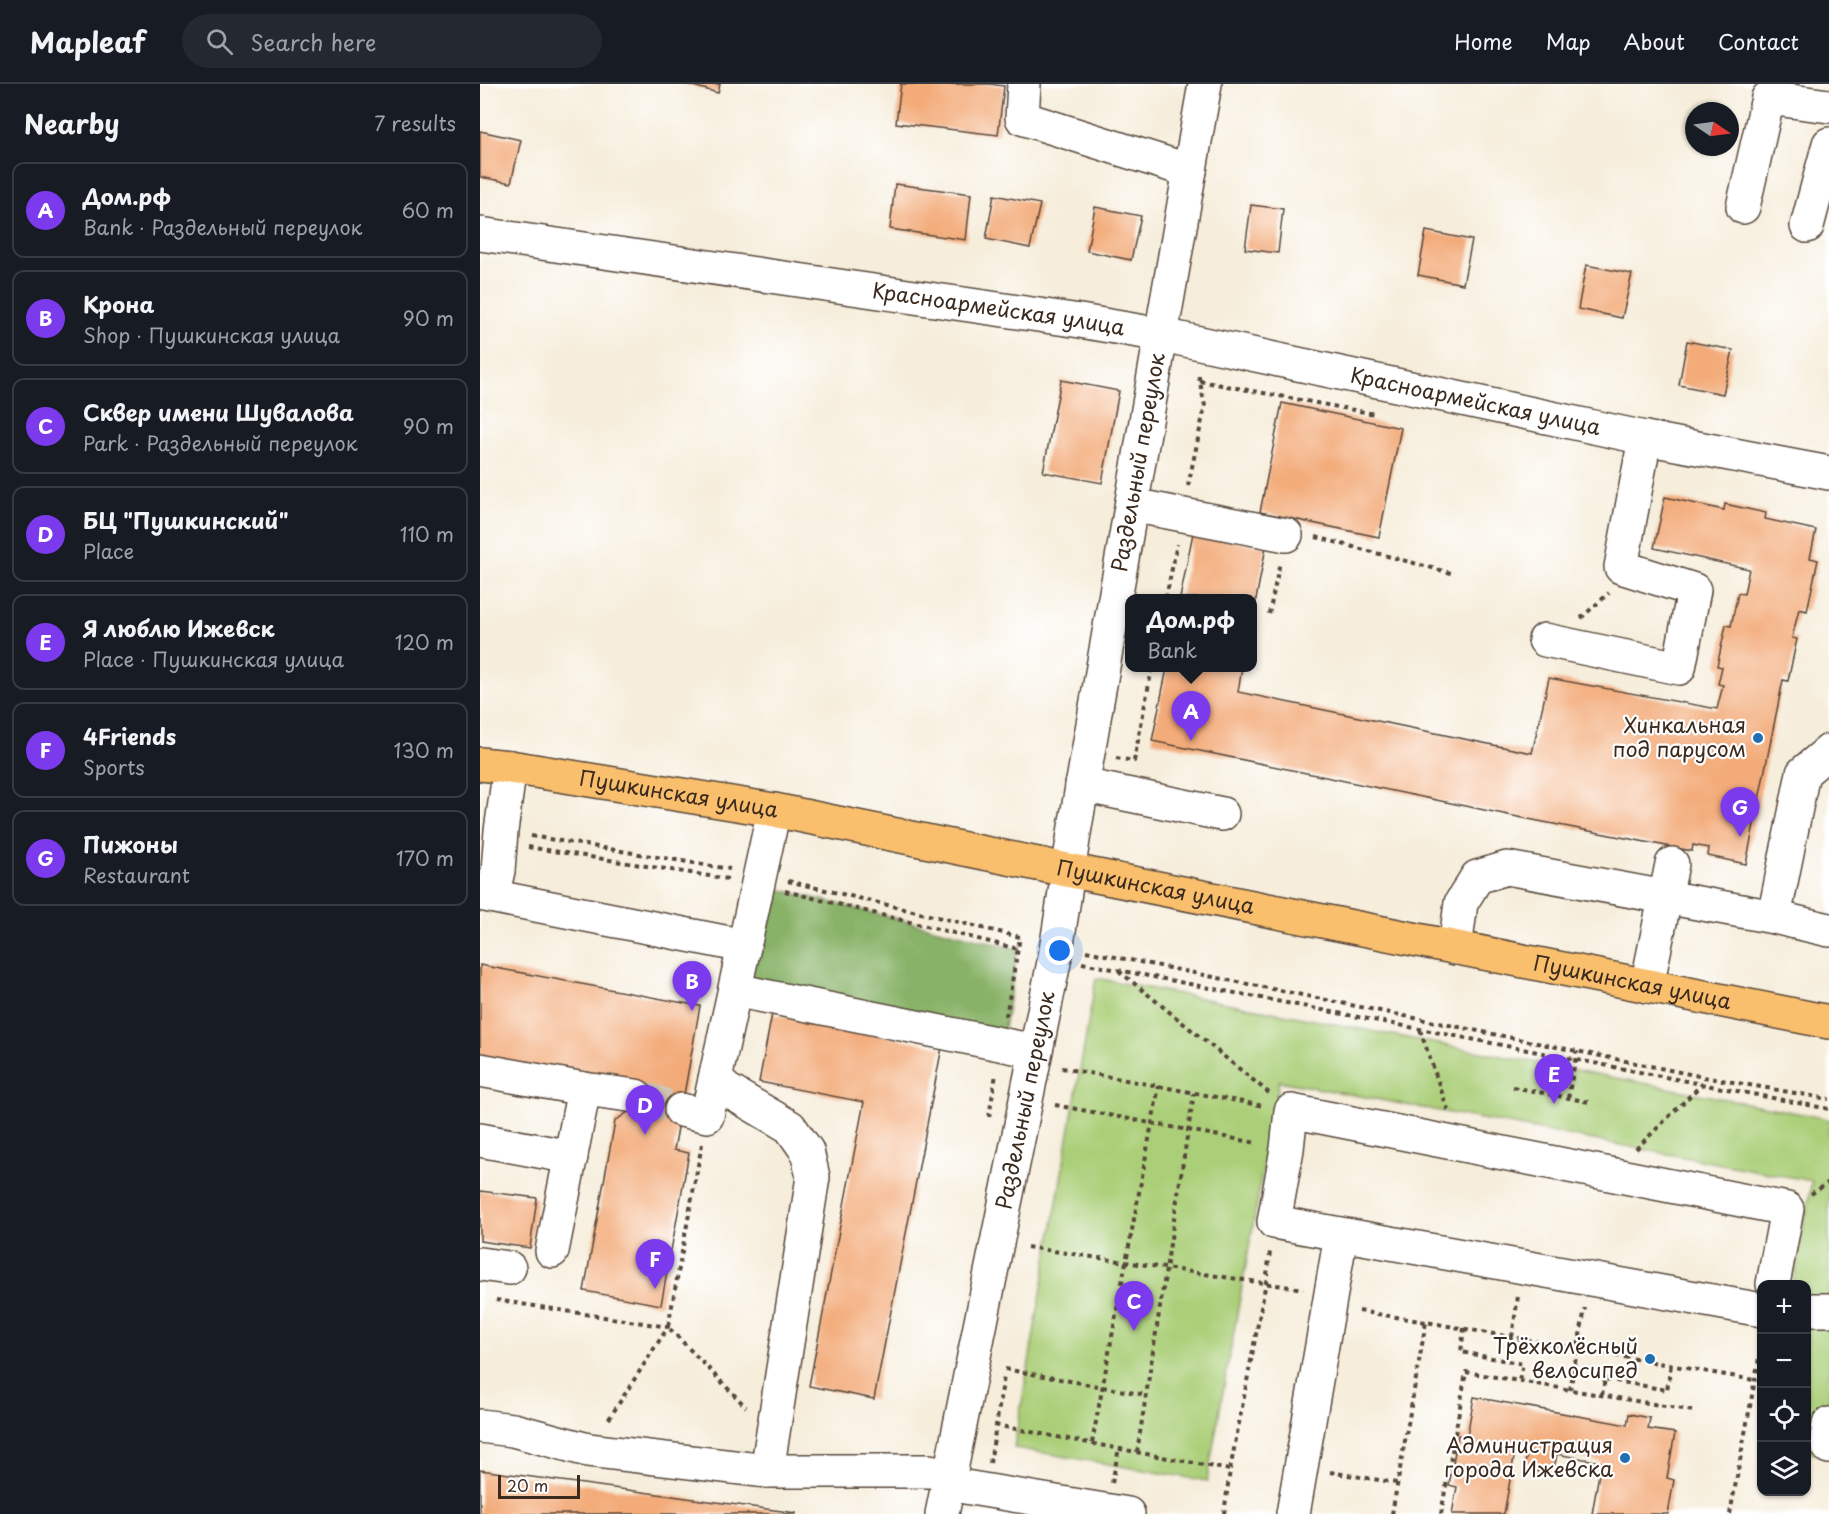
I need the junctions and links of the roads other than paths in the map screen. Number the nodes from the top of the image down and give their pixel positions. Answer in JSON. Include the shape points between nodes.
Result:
{"nodes":[{"id":1,"x":1024,"y":84,"type":"edge"},
{"id":2,"x":1205,"y":84,"type":"edge"},
{"id":3,"x":1829,"y":106,"type":"edge"},
{"id":4,"x":1829,"y":144,"type":"edge"},
{"id":5,"x":1190,"y":171,"type":"junction"},
{"id":6,"x":1743,"y":207,"type":"dead end"},
{"id":7,"x":1807,"y":226,"type":"dead end"},
{"id":8,"x":480,"y":234,"type":"edge"},
{"id":9,"x":1162,"y":335,"type":"junction"},
{"id":10,"x":1645,"y":438,"type":"junction"},
{"id":11,"x":1829,"y":474,"type":"edge"},
{"id":12,"x":1131,"y":505,"type":"junction"},
{"id":13,"x":1286,"y":536,"type":"road end"},
{"id":14,"x":1549,"y":641,"type":"road end"},
{"id":15,"x":1829,"y":751,"type":"edge"},
{"id":16,"x":495,"y":766,"type":"edge"},
{"id":17,"x":1091,"y":787,"type":"junction"},
{"id":18,"x":774,"y":810,"type":"junction"},
{"id":19,"x":1222,"y":814,"type":"dead end"},
{"id":20,"x":1672,"y":864,"type":"dead end"},
{"id":21,"x":1067,"y":870,"type":"junction"},
{"id":22,"x":486,"y":895,"type":"edge"},
{"id":23,"x":1665,"y":897,"type":"junction"},
{"id":24,"x":1774,"y":917,"type":"junction"},
{"id":25,"x":1829,"y":930,"type":"edge"},
{"id":26,"x":744,"y":946,"type":"junction"},
{"id":27,"x":1455,"y":948,"type":"junction"},
{"id":28,"x":1647,"y":986,"type":"junction"},
{"id":29,"x":735,"y":990,"type":"junction"},
{"id":30,"x":1828,"y":1017,"type":"edge"},
{"id":31,"x":1048,"y":1059,"type":"junction"},
{"id":32,"x":480,"y":1070,"type":"edge"},
{"id":33,"x":715,"y":1079,"type":"junction"},
{"id":34,"x":584,"y":1089,"type":"junction"},
{"id":35,"x":636,"y":1096,"type":"tunnel mouth"},
{"id":36,"x":694,"y":1113,"type":"road end"},
{"id":37,"x":480,"y":1140,"type":"edge"},
{"id":38,"x":571,"y":1157,"type":"junction"},
{"id":39,"x":1341,"y":1235,"type":"junction"},
{"id":40,"x":552,"y":1251,"type":"dead end"},
{"id":41,"x":1774,"y":1280,"type":"edge"},
{"id":42,"x":1757,"y":1309,"type":"edge"},
{"id":43,"x":1811,"y":1310,"type":"edge"},
{"id":44,"x":1829,"y":1310,"type":"edge"},
{"id":45,"x":1829,"y":1424,"type":"edge"},
{"id":46,"x":480,"y":1426,"type":"edge"},
{"id":47,"x":1829,"y":1448,"type":"edge"},
{"id":48,"x":767,"y":1471,"type":"junction"},
{"id":49,"x":946,"y":1491,"type":"edge"},
{"id":50,"x":1066,"y":1509,"type":"edge"},
{"id":51,"x":1128,"y":1514,"type":"edge"},
{"id":52,"x":1293,"y":1514,"type":"edge"}],
"edges":[{"from":1,"to":5,"type":"street","via":[[1022,118]]},
{"from":2,"to":5,"type":"street","name":"Раздельный переулок"},
{"from":3,"to":6,"type":"street","via":[[1768,98]]},
{"from":4,"to":7,"type":"street"},
{"from":5,"to":9,"type":"street","name":"Раздельный переулок"},
{"from":8,"to":9,"type":"street","name":"Красноармейская улица"},
{"from":9,"to":10,"type":"street","name":"Красноармейская улица"},
{"from":9,"to":12,"type":"street","name":"Раздельный переулок"},
{"from":10,"to":11,"type":"street","name":"Красноармейская улица"},
{"from":10,"to":14,"type":"street","via":[[1622,567],[1694,590],[1679,668]]},
{"from":12,"to":13,"type":"street"},
{"from":12,"to":17,"type":"street","name":"Раздельный переулок"},
{"from":15,"to":24,"type":"street","via":[[1803,773]]},
{"from":16,"to":18,"type":"main road","name":"Пушкинская улица"},
{"from":16,"to":22,"type":"street","via":[[501,831],[498,871]]},
{"from":17,"to":19,"type":"street"},
{"from":17,"to":21,"type":"street","name":"Раздельный переулок"},
{"from":18,"to":21,"type":"main road","name":"Пушкинская улица"},
{"from":18,"to":26,"type":"street"},
{"from":20,"to":23,"type":"street"},
{"from":21,"to":27,"type":"main road","name":"Пушкинская улица"},
{"from":21,"to":31,"type":"street","name":"Раздельный переулок","via":[[1054,957]]},
{"from":22,"to":26,"type":"street"},
{"from":23,"to":24,"type":"street"},
{"from":23,"to":27,"type":"street","via":[[1507,868],[1477,877],[1461,903]]},
{"from":23,"to":28,"type":"street"},
{"from":24,"to":25,"type":"street"},
{"from":26,"to":29,"type":"street"},
{"from":27,"to":28,"type":"main road","name":"Пушкинская улица"},
{"from":28,"to":30,"type":"main road","name":"Пушкинская улица"},
{"from":29,"to":31,"type":"street"},
{"from":29,"to":33,"type":"street"},
{"from":31,"to":49,"type":"street","name":"Раздельный переулок"},
{"from":32,"to":34,"type":"street"},
{"from":33,"to":36,"type":"street"},
{"from":33,"to":48,"type":"street","via":[[790,1127],[807,1151],[813,1177]]},
{"from":34,"to":35,"type":"street"},
{"from":34,"to":38,"type":"street"},
{"from":37,"to":38,"type":"street"},
{"from":38,"to":40,"type":"street"},
{"from":39,"to":41,"type":"street","via":[[1274,1222],[1291,1111],[1787,1209]]},
{"from":39,"to":42,"type":"street"},
{"from":39,"to":52,"type":"street"},
{"from":43,"to":44,"type":"street"},
{"from":45,"to":47,"type":"street"},
{"from":46,"to":48,"type":"street","via":[[513,1430],[588,1450]]},
{"from":48,"to":49,"type":"street","via":[[929,1472]]},
{"from":49,"to":50,"type":"street","via":[[986,1491]]},
{"from":50,"to":51,"type":"street"}]}
